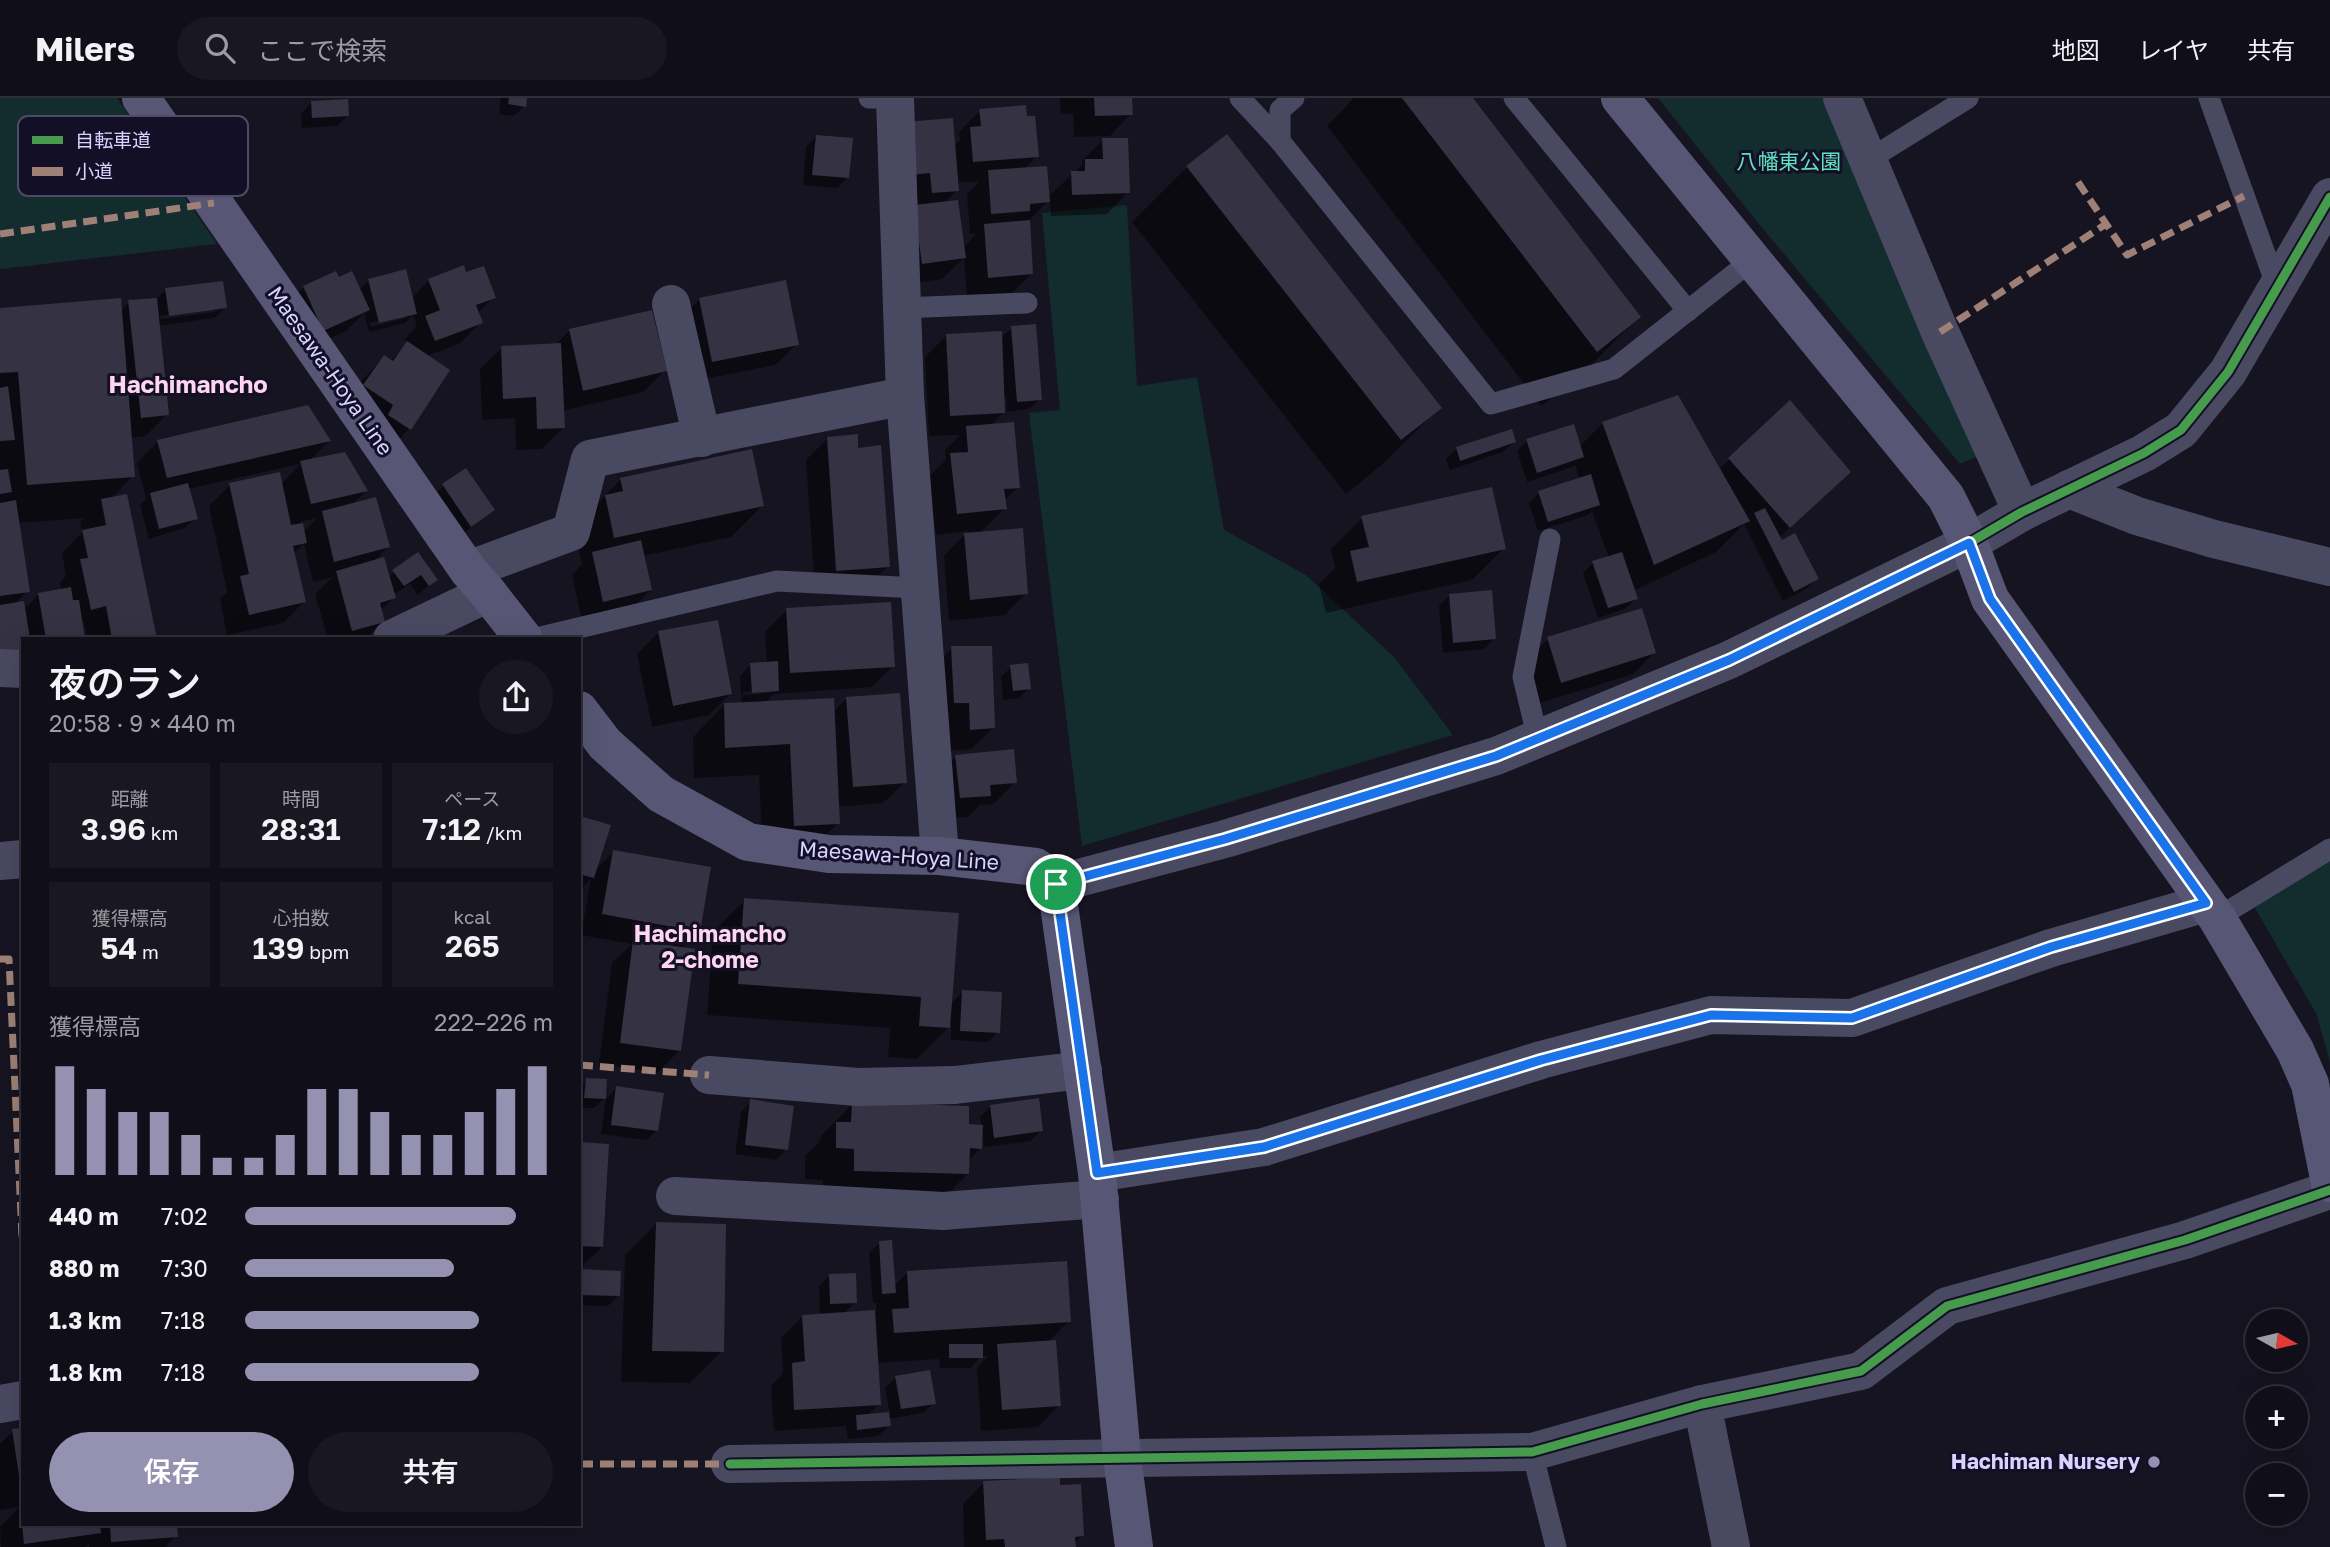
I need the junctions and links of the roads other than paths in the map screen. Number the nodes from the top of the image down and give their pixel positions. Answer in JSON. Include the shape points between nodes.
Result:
{"nodes":[{"id":1,"x":141,"y":98,"type":"edge"},
{"id":2,"x":888,"y":98,"type":"edge"},
{"id":3,"x":1240,"y":98,"type":"edge"},
{"id":4,"x":1294,"y":98,"type":"edge"},
{"id":5,"x":1514,"y":98,"type":"edge"},
{"id":6,"x":1620,"y":98,"type":"edge"},
{"id":7,"x":1842,"y":98,"type":"edge"},
{"id":8,"x":1968,"y":98,"type":"edge"},
{"id":9,"x":2209,"y":98,"type":"edge"},
{"id":10,"x":154,"y":116,"type":"edge"},
{"id":11,"x":1280,"y":141,"type":"junction"},
{"id":12,"x":1868,"y":160,"type":"junction"},
{"id":13,"x":209,"y":196,"type":"edge"},
{"id":14,"x":2330,"y":197,"type":"edge"},
{"id":15,"x":1752,"y":260,"type":"junction"},
{"id":16,"x":2277,"y":287,"type":"junction"},
{"id":17,"x":1027,"y":303,"type":"dead end"},
{"id":18,"x":671,"y":304,"type":"dead end"},
{"id":19,"x":902,"y":308,"type":"junction"},
{"id":20,"x":1688,"y":311,"type":"junction"},
{"id":21,"x":905,"y":396,"type":"junction"},
{"id":22,"x":702,"y":438,"type":"junction"},
{"id":23,"x":2069,"y":489,"type":"junction"},
{"id":24,"x":2022,"y":512,"type":"junction"},
{"id":25,"x":1550,"y":540,"type":"dead end"},
{"id":26,"x":1969,"y":543,"type":"junction"},
{"id":27,"x":2330,"y":567,"type":"edge"},
{"id":28,"x":478,"y":581,"type":"junction"},
{"id":29,"x":919,"y":588,"type":"junction"},
{"id":30,"x":395,"y":637,"type":"edge"},
{"id":31,"x":522,"y":637,"type":"edge"},
{"id":32,"x":540,"y":637,"type":"edge"},
{"id":33,"x":0,"y":668,"type":"edge"},
{"id":34,"x":21,"y":669,"type":"edge"},
{"id":35,"x":581,"y":713,"type":"edge"},
{"id":36,"x":1538,"y":739,"type":"junction"},
{"id":37,"x":2330,"y":849,"type":"edge"},
{"id":38,"x":940,"y":856,"type":"junction"},
{"id":39,"x":21,"y":859,"type":"edge"},
{"id":40,"x":0,"y":861,"type":"edge"},
{"id":41,"x":1056,"y":884,"type":"junction"},
{"id":42,"x":2212,"y":911,"type":"junction"},
{"id":43,"x":1083,"y":1070,"type":"junction"},
{"id":44,"x":709,"y":1075,"type":"dead end"},
{"id":45,"x":2330,"y":1183,"type":"edge"},
{"id":46,"x":1098,"y":1186,"type":"junction"},
{"id":47,"x":2330,"y":1190,"type":"edge"},
{"id":48,"x":675,"y":1196,"type":"dead end"},
{"id":49,"x":21,"y":1400,"type":"edge"},
{"id":50,"x":0,"y":1404,"type":"edge"},
{"id":51,"x":1702,"y":1404,"type":"junction"},
{"id":52,"x":1532,"y":1452,"type":"junction"},
{"id":53,"x":1122,"y":1457,"type":"junction"},
{"id":54,"x":730,"y":1464,"type":"dead end"},
{"id":55,"x":1134,"y":1547,"type":"edge"},
{"id":56,"x":1556,"y":1547,"type":"edge"},
{"id":57,"x":1731,"y":1547,"type":"edge"}],
"edges":[{"from":1,"to":10,"type":"main road","name":"Maesawa-Hoya Line"},
{"from":2,"to":19,"type":"street"},
{"from":3,"to":11,"type":"lane"},
{"from":4,"to":11,"type":"lane","via":[[1280,110]]},
{"from":5,"to":20,"type":"lane"},
{"from":6,"to":15,"type":"main road"},
{"from":7,"to":12,"type":"street"},
{"from":8,"to":12,"type":"lane"},
{"from":9,"to":16,"type":"lane"},
{"from":11,"to":20,"type":"lane","via":[[1491,404],[1614,369]]},
{"from":12,"to":24,"type":"street"},
{"from":13,"to":28,"type":"main road","name":"Maesawa-Hoya Line"},
{"from":14,"to":16,"type":"street"},
{"from":15,"to":20,"type":"lane"},
{"from":15,"to":26,"type":"main road","via":[[1946,497]]},
{"from":16,"to":23,"type":"street","via":[[2228,372],[2181,430]]},
{"from":17,"to":19,"type":"lane"},
{"from":18,"to":22,"type":"street"},
{"from":19,"to":21,"type":"street"},
{"from":21,"to":22,"type":"street"},
{"from":21,"to":29,"type":"street"},
{"from":22,"to":28,"type":"street","via":[[590,459],[571,532]]},
{"from":23,"to":24,"type":"street"},
{"from":23,"to":27,"type":"street","via":[[2137,516]]},
{"from":24,"to":26,"type":"street"},
{"from":25,"to":36,"type":"lane","via":[[1523,677]]},
{"from":26,"to":36,"type":"street","via":[[1729,660]]},
{"from":26,"to":42,"type":"main road","via":[[1990,599]]},
{"from":28,"to":30,"type":"street"},
{"from":28,"to":31,"type":"main road","name":"Maesawa-Hoya Line"},
{"from":29,"to":32,"type":"lane","via":[[776,581]]},
{"from":29,"to":38,"type":"street"},
{"from":33,"to":34,"type":"street"},
{"from":35,"to":38,"type":"main road","name":"Maesawa-Hoya Line","via":[[605,744],[661,794],[748,842],[829,855]]},
{"from":36,"to":41,"type":"street","via":[[1251,831]]},
{"from":37,"to":42,"type":"lane"},
{"from":38,"to":41,"type":"main road","name":"Maesawa-Hoya Line","via":[[1036,867]]},
{"from":39,"to":40,"type":"street"},
{"from":41,"to":43,"type":"main road"},
{"from":42,"to":45,"type":"main road","via":[[2295,1050],[2309,1084]]},
{"from":42,"to":46,"type":"street","via":[[2051,947],[1852,1018],[1711,1015],[1541,1060],[1264,1147]]},
{"from":43,"to":44,"type":"street","via":[[955,1085],[858,1087]]},
{"from":43,"to":46,"type":"main road"},
{"from":46,"to":48,"type":"street","via":[[943,1211]]},
{"from":46,"to":53,"type":"main road"},
{"from":47,"to":51,"type":"street","via":[[2185,1240],[1947,1306],[1861,1371]]},
{"from":49,"to":50,"type":"street"},
{"from":51,"to":52,"type":"street"},
{"from":51,"to":57,"type":"street"},
{"from":52,"to":53,"type":"street"},
{"from":52,"to":56,"type":"lane"},
{"from":53,"to":54,"type":"street"},
{"from":53,"to":55,"type":"main road"}]}
